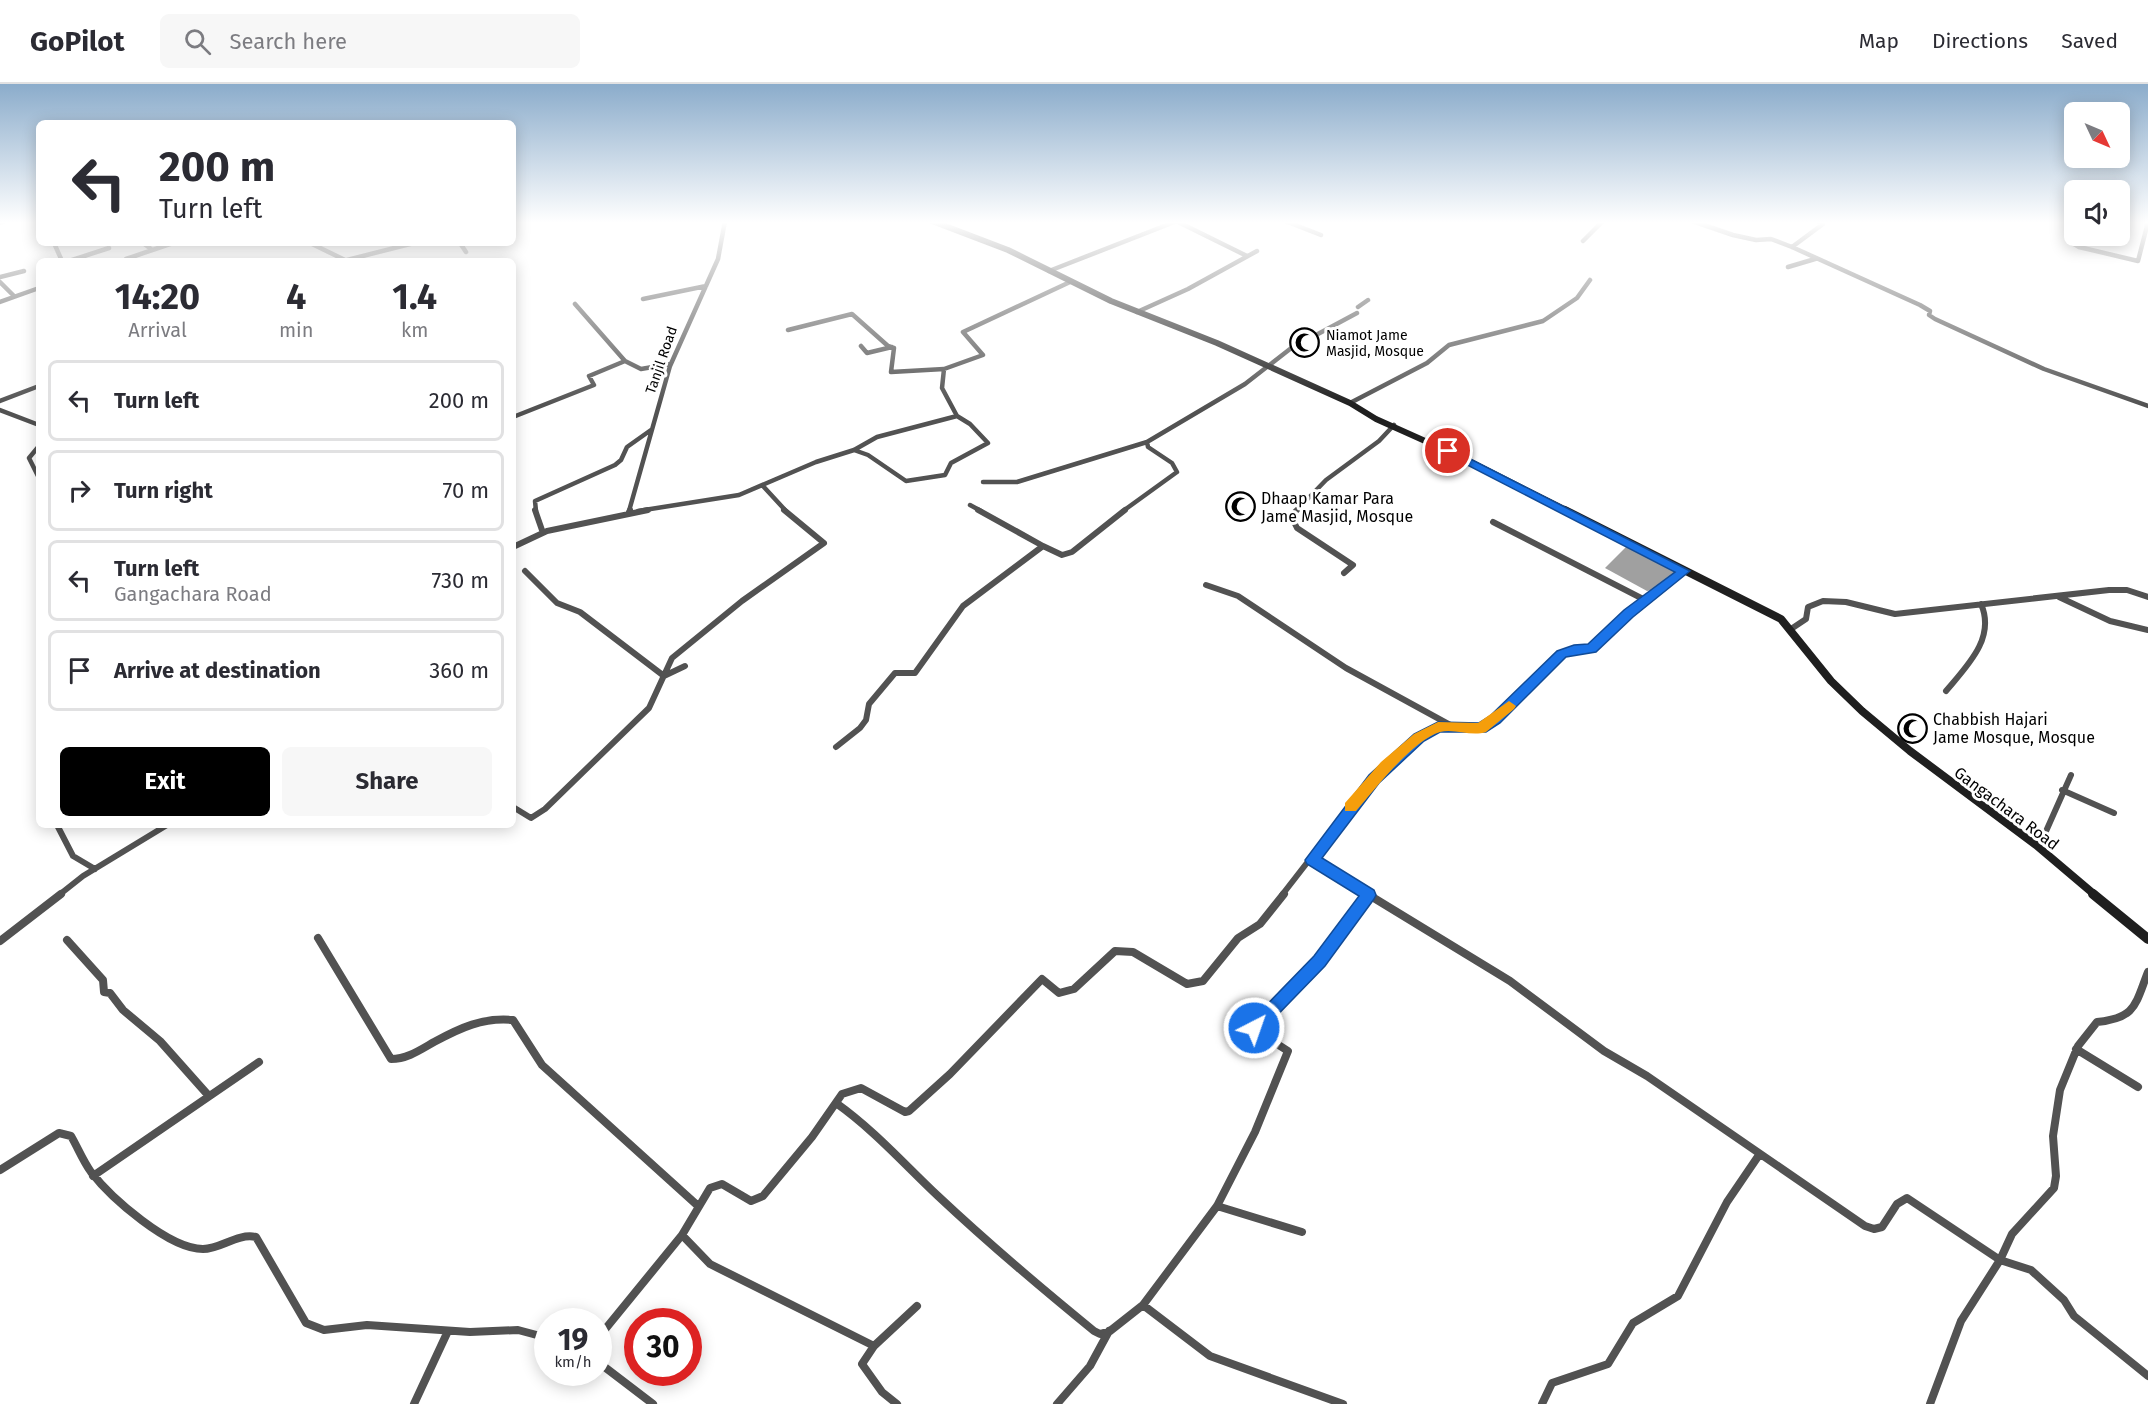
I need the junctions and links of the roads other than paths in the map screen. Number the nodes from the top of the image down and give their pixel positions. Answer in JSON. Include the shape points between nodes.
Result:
{"nodes":[{"id":1,"x":3,"y":283,"type":"edge"},
{"id":2,"x":707,"y":283,"type":"edge"},
{"id":3,"x":1069,"y":283,"type":"edge"},
{"id":4,"x":1071,"y":283,"type":"edge"},
{"id":5,"x":1195,"y":283,"type":"edge"},
{"id":6,"x":1588,"y":283,"type":"edge"},
{"id":7,"x":1871,"y":283,"type":"edge"},
{"id":8,"x":706,"y":286,"type":"junction"},
{"id":9,"x":36,"y":289,"type":"edge"},
{"id":10,"x":14,"y":297,"type":"junction"},
{"id":11,"x":643,"y":300,"type":"dead end"},
{"id":12,"x":1368,"y":300,"type":"dead end"},
{"id":13,"x":0,"y":302,"type":"edge"},
{"id":14,"x":575,"y":304,"type":"dead end"},
{"id":15,"x":1358,"y":307,"type":"dead end"},
{"id":16,"x":1137,"y":312,"type":"junction"},
{"id":17,"x":1357,"y":313,"type":"dead end"},
{"id":18,"x":788,"y":330,"type":"dead end"},
{"id":19,"x":861,"y":346,"type":"dead end"},
{"id":20,"x":893,"y":346,"type":"junction"},
{"id":21,"x":625,"y":362,"type":"junction"},
{"id":22,"x":670,"y":364,"type":"junction"},
{"id":23,"x":1266,"y":367,"type":"junction"},
{"id":24,"x":944,"y":369,"type":"junction"},
{"id":25,"x":36,"y":387,"type":"edge"},
{"id":26,"x":0,"y":401,"type":"edge"},
{"id":27,"x":1350,"y":403,"type":"junction"},
{"id":28,"x":2148,"y":406,"type":"edge"},
{"id":29,"x":0,"y":410,"type":"edge"},
{"id":30,"x":516,"y":416,"type":"edge"},
{"id":31,"x":957,"y":416,"type":"junction"},
{"id":32,"x":36,"y":424,"type":"edge"},
{"id":33,"x":1394,"y":425,"type":"junction"},
{"id":34,"x":652,"y":429,"type":"junction"},
{"id":35,"x":1147,"y":442,"type":"junction"},
{"id":36,"x":36,"y":450,"type":"edge"},
{"id":37,"x":854,"y":450,"type":"junction"},
{"id":38,"x":36,"y":472,"type":"edge"},
{"id":39,"x":983,"y":482,"type":"dead end"},
{"id":40,"x":763,"y":486,"type":"junction"},
{"id":41,"x":970,"y":505,"type":"dead end"},
{"id":42,"x":629,"y":512,"type":"junction"},
{"id":43,"x":1493,"y":522,"type":"dead end"},
{"id":44,"x":543,"y":533,"type":"junction"},
{"id":45,"x":516,"y":546,"type":"edge"},
{"id":46,"x":1043,"y":546,"type":"junction"},
{"id":47,"x":525,"y":571,"type":"dead end"},
{"id":48,"x":1684,"y":571,"type":"junction"},
{"id":49,"x":1344,"y":573,"type":"dead end"},
{"id":50,"x":1206,"y":585,"type":"dead end"},
{"id":51,"x":2058,"y":597,"type":"junction"},
{"id":52,"x":2148,"y":597,"type":"edge"},
{"id":53,"x":1645,"y":600,"type":"junction"},
{"id":54,"x":1981,"y":604,"type":"junction"},
{"id":55,"x":1791,"y":629,"type":"junction"},
{"id":56,"x":2148,"y":630,"type":"edge"},
{"id":57,"x":685,"y":666,"type":"dead end"},
{"id":58,"x":664,"y":676,"type":"junction"},
{"id":59,"x":1946,"y":691,"type":"dead end"},
{"id":60,"x":1453,"y":726,"type":"junction"},
{"id":61,"x":836,"y":747,"type":"dead end"},
{"id":62,"x":2070,"y":775,"type":"dead end"},
{"id":63,"x":2062,"y":790,"type":"junction"},
{"id":64,"x":516,"y":810,"type":"edge"},
{"id":65,"x":2114,"y":813,"type":"dead end"},
{"id":66,"x":59,"y":828,"type":"edge"},
{"id":67,"x":162,"y":828,"type":"edge"},
{"id":68,"x":2039,"y":847,"type":"junction"},
{"id":69,"x":1312,"y":860,"type":"junction"},
{"id":70,"x":94,"y":869,"type":"junction"},
{"id":71,"x":1369,"y":895,"type":"junction"},
{"id":72,"x":318,"y":938,"type":"dead end"},
{"id":73,"x":2148,"y":939,"type":"edge"},
{"id":74,"x":67,"y":940,"type":"dead end"},
{"id":75,"x":0,"y":941,"type":"edge"},
{"id":76,"x":2148,"y":972,"type":"edge"},
{"id":77,"x":2076,"y":1049,"type":"junction"},
{"id":78,"x":259,"y":1062,"type":"dead end"},
{"id":79,"x":2138,"y":1087,"type":"dead end"},
{"id":80,"x":208,"y":1095,"type":"junction"},
{"id":81,"x":836,"y":1103,"type":"junction"},
{"id":82,"x":1759,"y":1155,"type":"junction"},
{"id":83,"x":0,"y":1170,"type":"edge"},
{"id":84,"x":93,"y":1176,"type":"junction"},
{"id":85,"x":697,"y":1205,"type":"junction"},
{"id":86,"x":1217,"y":1206,"type":"junction"},
{"id":87,"x":1302,"y":1232,"type":"dead end"},
{"id":88,"x":682,"y":1235,"type":"junction"},
{"id":89,"x":2000,"y":1260,"type":"junction"},
{"id":90,"x":1143,"y":1305,"type":"junction"},
{"id":91,"x":916,"y":1306,"type":"dead end"},
{"id":92,"x":612,"y":1321,"type":"edge"},
{"id":93,"x":448,"y":1331,"type":"junction"},
{"id":94,"x":1110,"y":1331,"type":"junction"},
{"id":95,"x":534,"y":1334,"type":"edge"},
{"id":96,"x":874,"y":1346,"type":"junction"},
{"id":97,"x":612,"y":1373,"type":"edge"},
{"id":98,"x":2148,"y":1376,"type":"edge"},
{"id":99,"x":414,"y":1404,"type":"edge"},
{"id":100,"x":653,"y":1404,"type":"edge"},
{"id":101,"x":897,"y":1404,"type":"edge"},
{"id":102,"x":1057,"y":1404,"type":"edge"},
{"id":103,"x":1343,"y":1404,"type":"edge"},
{"id":104,"x":1542,"y":1404,"type":"edge"},
{"id":105,"x":1930,"y":1404,"type":"edge"}],
"edges":[{"from":1,"to":10,"type":"street"},
{"from":2,"to":8,"type":"street","name":"Tanjil Road"},
{"from":3,"to":24,"type":"street","via":[[964,330],[963,334],[983,355]]},
{"from":4,"to":16,"type":"main road","name":"Gangachara Road"},
{"from":5,"to":16,"type":"street"},
{"from":6,"to":27,"type":"street","via":[[1577,298],[1543,321],[1449,345],[1417,368]]},
{"from":7,"to":28,"type":"street","via":[[1920,304],[1935,319],[1990,347]]},
{"from":8,"to":11,"type":"street"},
{"from":8,"to":22,"type":"street","name":"Tanjil Road"},
{"from":9,"to":10,"type":"street"},
{"from":10,"to":13,"type":"street"},
{"from":12,"to":15,"type":"street"},
{"from":14,"to":21,"type":"street"},
{"from":16,"to":23,"type":"main road","name":"Gangachara Road"},
{"from":17,"to":23,"type":"street"},
{"from":18,"to":20,"type":"street","via":[[852,314],[888,346]]},
{"from":19,"to":20,"type":"street","via":[[867,353]]},
{"from":20,"to":24,"type":"street","via":[[895,361],[891,372]]},
{"from":21,"to":22,"type":"street","via":[[641,369]]},
{"from":21,"to":30,"type":"street","via":[[589,376],[594,385]]},
{"from":22,"to":34,"type":"street","name":"Tanjil Road"},
{"from":23,"to":27,"type":"main road","name":"Gangachara Road"},
{"from":23,"to":35,"type":"street","via":[[1245,384]]},
{"from":24,"to":31,"type":"street","via":[[942,388]]},
{"from":25,"to":26,"type":"street"},
{"from":27,"to":33,"type":"main road","name":"Gangachara Road"},
{"from":29,"to":32,"type":"street"},
{"from":31,"to":37,"type":"street","via":[[877,437]]},
{"from":31,"to":37,"type":"street","via":[[988,443],[951,463],[945,475],[906,481]]},
{"from":33,"to":48,"type":"main road","name":"Gangachara Road"},
{"from":33,"to":49,"type":"street","via":[[1379,441],[1326,480],[1291,516],[1297,528],[1353,565]]},
{"from":34,"to":42,"type":"street","name":"Tanjil Road"},
{"from":34,"to":44,"type":"street","via":[[627,447],[615,465],[535,501]]},
{"from":35,"to":39,"type":"street","via":[[1017,482]]},
{"from":35,"to":46,"type":"street","via":[[1177,472],[1101,526],[1072,552],[1062,555]]},
{"from":36,"to":38,"type":"street","via":[[29,458]]},
{"from":37,"to":40,"type":"street"},
{"from":40,"to":42,"type":"street","via":[[739,495]]},
{"from":40,"to":58,"type":"street","via":[[824,543],[742,601],[672,658]]},
{"from":41,"to":46,"type":"street"},
{"from":42,"to":44,"type":"street"},
{"from":43,"to":53,"type":"street"},
{"from":44,"to":45,"type":"street"},
{"from":46,"to":61,"type":"street","via":[[963,606],[920,668],[910,674],[895,673],[869,704],[860,728]]},
{"from":47,"to":58,"type":"street","via":[[547,596],[610,632]]},
{"from":48,"to":53,"type":"street"},
{"from":48,"to":55,"type":"main road","name":"Gangachara Road","via":[[1781,619]]},
{"from":50,"to":60,"type":"street","via":[[1238,596],[1346,668]]},
{"from":51,"to":52,"type":"street","via":[[2127,590]]},
{"from":51,"to":54,"type":"street"},
{"from":51,"to":56,"type":"street","via":[[2110,621]]},
{"from":53,"to":60,"type":"street","via":[[1591,649],[1562,654],[1481,729]]},
{"from":54,"to":55,"type":"street","via":[[1895,615],[1846,602],[1823,601],[1808,607],[1806,619]]},
{"from":54,"to":59,"type":"street","via":[[1987,612],[1988,626],[1975,655]]},
{"from":55,"to":68,"type":"main road","name":"Gangachara Road","via":[[1837,687],[1882,729]]},
{"from":57,"to":58,"type":"street"},
{"from":58,"to":64,"type":"street","via":[[650,708],[545,809],[531,818]]},
{"from":60,"to":69,"type":"street","via":[[1438,727],[1419,738],[1386,766]]},
{"from":62,"to":63,"type":"street"},
{"from":63,"to":65,"type":"street"},
{"from":63,"to":68,"type":"street"},
{"from":66,"to":70,"type":"street","via":[[73,856]]},
{"from":67,"to":70,"type":"street"},
{"from":68,"to":73,"type":"main road","name":"Gangachara Road"},
{"from":69,"to":71,"type":"street"},
{"from":69,"to":81,"type":"street","via":[[1260,924],[1238,938],[1203,981],[1187,984],[1133,952],[1115,951],[1074,989],[1059,993],[1042,979],[909,1112],[861,1088],[842,1094]]},
{"from":70,"to":75,"type":"street"},
{"from":71,"to":82,"type":"street","via":[[1467,953]]},
{"from":71,"to":86,"type":"street","via":[[1320,961],[1255,1026],[1255,1030],[1285,1047],[1288,1055]]},
{"from":72,"to":85,"type":"street","via":[[391,1059],[408,1058],[464,1026],[502,1018],[513,1020],[542,1065]]},
{"from":74,"to":80,"type":"street","via":[[103,980],[104,992],[110,993],[123,1010],[160,1041]]},
{"from":76,"to":77,"type":"street","via":[[2133,1011],[2116,1020],[2097,1022]]},
{"from":77,"to":79,"type":"street"},
{"from":77,"to":89,"type":"street","via":[[2066,1070],[2052,1136],[2056,1182],[2050,1196],[2012,1233]]},
{"from":78,"to":80,"type":"street"},
{"from":80,"to":84,"type":"street"},
{"from":81,"to":85,"type":"street","via":[[763,1196],[751,1201],[722,1184],[710,1188]]},
{"from":81,"to":94,"type":"street","via":[[867,1125],[1011,1264],[1094,1331]]},
{"from":82,"to":89,"type":"street","via":[[1865,1226],[1882,1227],[1897,1204],[1907,1198]]},
{"from":82,"to":104,"type":"street","via":[[1727,1202],[1678,1296],[1633,1323],[1608,1364],[1551,1383]]},
{"from":83,"to":84,"type":"street","via":[[59,1133],[71,1136]]},
{"from":84,"to":93,"type":"street","via":[[150,1227],[184,1244],[200,1249],[221,1246],[243,1236],[256,1238],[306,1323],[324,1330],[367,1325]]},
{"from":85,"to":88,"type":"street"},
{"from":86,"to":87,"type":"street"},
{"from":86,"to":90,"type":"street"},
{"from":88,"to":92,"type":"street"},
{"from":88,"to":96,"type":"street","via":[[710,1264]]},
{"from":89,"to":98,"type":"street","via":[[2031,1270],[2064,1300],[2074,1316]]},
{"from":89,"to":105,"type":"street","via":[[1961,1321]]},
{"from":90,"to":94,"type":"street"},
{"from":90,"to":103,"type":"street","via":[[1210,1356]]},
{"from":91,"to":96,"type":"street"},
{"from":93,"to":95,"type":"street","via":[[518,1329]]},
{"from":93,"to":99,"type":"street"},
{"from":94,"to":102,"type":"street","via":[[1090,1366]]},
{"from":96,"to":101,"type":"street","via":[[862,1364],[882,1392]]},
{"from":97,"to":100,"type":"street"}]}
